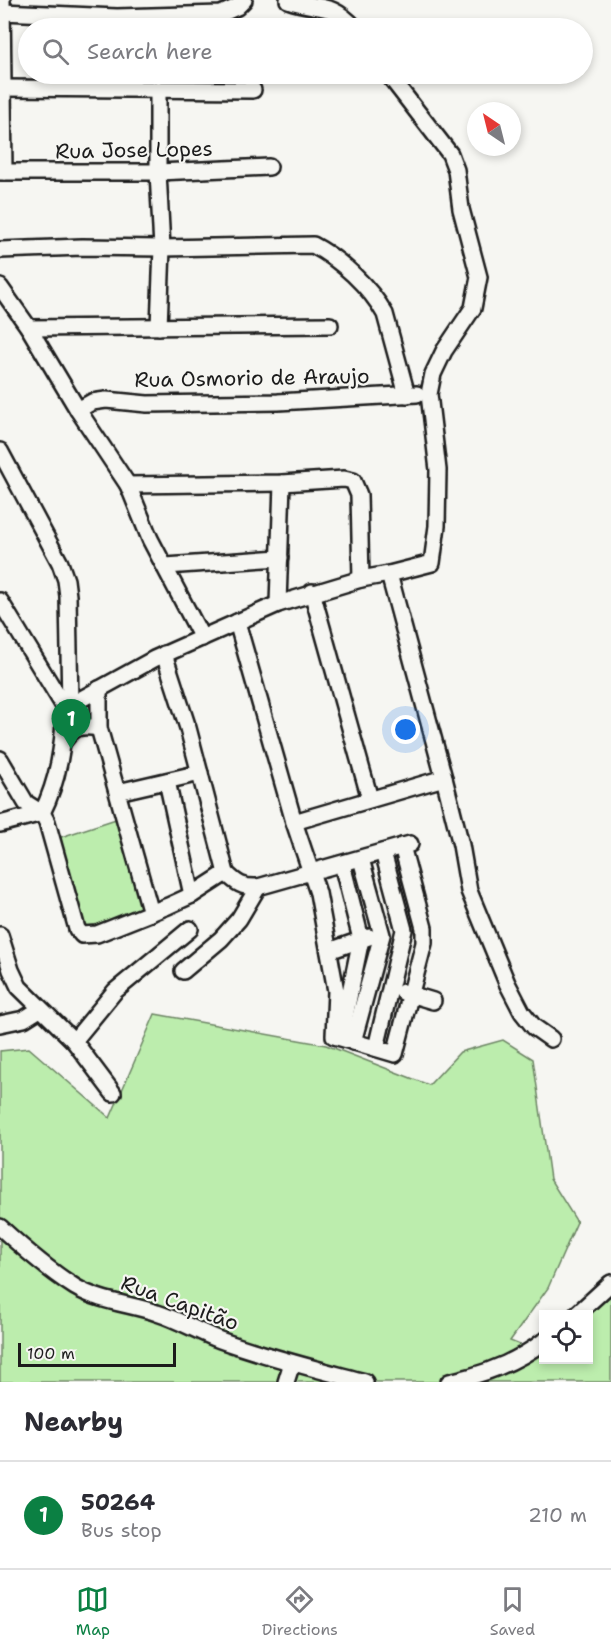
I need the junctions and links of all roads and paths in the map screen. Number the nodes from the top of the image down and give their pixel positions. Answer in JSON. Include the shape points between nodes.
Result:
{"nodes":[{"id":1,"x":244,"y":0,"type":"edge"},
{"id":2,"x":288,"y":0,"type":"edge"},
{"id":3,"x":2,"y":6,"type":"edge"},
{"id":4,"x":347,"y":18,"type":"edge"},
{"id":5,"x":396,"y":84,"type":"edge"},
{"id":6,"x":2,"y":88,"type":"junction"},
{"id":7,"x":158,"y":89,"type":"junction"},
{"id":8,"x":253,"y":90,"type":"dead end"},
{"id":9,"x":269,"y":167,"type":"dead end"},
{"id":10,"x":2,"y":172,"type":"edge"},
{"id":11,"x":158,"y":172,"type":"junction"},
{"id":12,"x":162,"y":248,"type":"junction"},
{"id":13,"x":0,"y":250,"type":"edge"},
{"id":14,"x":0,"y":287,"type":"edge"},
{"id":15,"x":330,"y":325,"type":"dead end"},
{"id":16,"x":159,"y":327,"type":"junction"},
{"id":17,"x":28,"y":328,"type":"junction"},
{"id":18,"x":429,"y":394,"type":"junction"},
{"id":19,"x":407,"y":395,"type":"junction"},
{"id":20,"x":78,"y":410,"type":"junction"},
{"id":21,"x":0,"y":451,"type":"edge"},
{"id":22,"x":282,"y":483,"type":"junction"},
{"id":23,"x":128,"y":485,"type":"junction"},
{"id":24,"x":280,"y":558,"type":"junction"},
{"id":25,"x":166,"y":566,"type":"junction"},
{"id":26,"x":389,"y":574,"type":"junction"},
{"id":27,"x":361,"y":579,"type":"junction"},
{"id":28,"x":312,"y":592,"type":"junction"},
{"id":29,"x":0,"y":602,"type":"edge"},
{"id":30,"x":278,"y":604,"type":"junction"},
{"id":31,"x":237,"y":622,"type":"junction"},
{"id":32,"x":202,"y":638,"type":"junction"},
{"id":33,"x":164,"y":654,"type":"junction"},
{"id":34,"x":99,"y":689,"type":"junction"},
{"id":35,"x":67,"y":707,"type":"junction"},
{"id":36,"x":99,"y":728,"type":"junction"},
{"id":37,"x":63,"y":742,"type":"junction"},
{"id":38,"x":0,"y":759,"type":"edge"},
{"id":39,"x":200,"y":773,"type":"junction"},
{"id":40,"x":444,"y":778,"type":"junction"},
{"id":41,"x":167,"y":781,"type":"junction"},
{"id":42,"x":118,"y":792,"type":"junction"},
{"id":43,"x":370,"y":800,"type":"junction"},
{"id":44,"x":42,"y":813,"type":"junction"},
{"id":45,"x":294,"y":822,"type":"junction"},
{"id":46,"x":0,"y":825,"type":"edge"},
{"id":47,"x":383,"y":852,"type":"junction"},
{"id":48,"x":361,"y":859,"type":"junction"},
{"id":49,"x":342,"y":864,"type":"junction"},
{"id":50,"x":226,"y":873,"type":"junction"},
{"id":51,"x":312,"y":873,"type":"junction"},
{"id":52,"x":258,"y":887,"type":"junction"},
{"id":53,"x":192,"y":895,"type":"junction"},
{"id":54,"x":151,"y":913,"type":"junction"},
{"id":55,"x":427,"y":927,"type":"junction"},
{"id":56,"x":190,"y":929,"type":"dead end"},
{"id":57,"x":404,"y":930,"type":"junction"},
{"id":58,"x":0,"y":934,"type":"edge"},
{"id":59,"x":382,"y":935,"type":"junction"},
{"id":60,"x":361,"y":939,"type":"junction"},
{"id":61,"x":329,"y":951,"type":"junction"},
{"id":62,"x":183,"y":971,"type":"dead end"},
{"id":63,"x":334,"y":975,"type":"junction"},
{"id":64,"x":351,"y":980,"type":"junction"},
{"id":65,"x":370,"y":983,"type":"junction"},
{"id":66,"x":392,"y":989,"type":"junction"},
{"id":67,"x":411,"y":994,"type":"junction"},
{"id":68,"x":433,"y":1001,"type":"dead end"},
{"id":69,"x":40,"y":1009,"type":"junction"},
{"id":70,"x":0,"y":1024,"type":"edge"},
{"id":71,"x":342,"y":1039,"type":"junction"},
{"id":72,"x":551,"y":1039,"type":"dead end"},
{"id":73,"x":74,"y":1041,"type":"junction"},
{"id":74,"x":376,"y":1048,"type":"junction"},
{"id":75,"x":113,"y":1093,"type":"dead end"},
{"id":76,"x":0,"y":1227,"type":"edge"},
{"id":77,"x":611,"y":1283,"type":"edge"},
{"id":78,"x":581,"y":1310,"type":"edge"},
{"id":79,"x":539,"y":1344,"type":"edge"},
{"id":80,"x":292,"y":1363,"type":"junction"},
{"id":81,"x":286,"y":1382,"type":"edge"},
{"id":82,"x":364,"y":1382,"type":"edge"},
{"id":83,"x":449,"y":1382,"type":"edge"}],
"edges":[{"from":1,"to":3,"type":"street","via":[[237,8],[221,14],[117,17]]},
{"from":2,"to":4,"type":"street","via":[[318,4]]},
{"from":3,"to":6,"type":"street"},
{"from":5,"to":18,"type":"street","via":[[450,154],[479,277],[473,308],[444,351]]},
{"from":6,"to":7,"type":"street"},
{"from":6,"to":10,"type":"street"},
{"from":7,"to":8,"type":"street"},
{"from":7,"to":11,"type":"street"},
{"from":9,"to":11,"type":"street","name":"Rua Jose Lopes"},
{"from":10,"to":11,"type":"street","name":"Rua Jose Lopes"},
{"from":11,"to":12,"type":"street"},
{"from":12,"to":13,"type":"street"},
{"from":12,"to":16,"type":"street"},
{"from":12,"to":19,"type":"street","via":[[314,245],[374,295],[386,314]]},
{"from":14,"to":17,"type":"street"},
{"from":15,"to":16,"type":"street"},
{"from":16,"to":17,"type":"street"},
{"from":17,"to":20,"type":"street"},
{"from":18,"to":19,"type":"street","name":"Rua Osmorio de Araujo"},
{"from":18,"to":26,"type":"street","via":[[438,470],[432,563]]},
{"from":19,"to":20,"type":"street","name":"Rua Osmorio de Araujo","via":[[278,402],[147,404],[106,400]]},
{"from":20,"to":23,"type":"street"},
{"from":21,"to":35,"type":"street","via":[[66,580]]},
{"from":22,"to":23,"type":"street"},
{"from":22,"to":24,"type":"street"},
{"from":22,"to":27,"type":"street","via":[[344,479],[355,483],[359,495]]},
{"from":23,"to":25,"type":"street"},
{"from":24,"to":25,"type":"street"},
{"from":24,"to":30,"type":"street"},
{"from":25,"to":32,"type":"street"},
{"from":26,"to":27,"type":"street"},
{"from":26,"to":40,"type":"street"},
{"from":27,"to":28,"type":"street"},
{"from":28,"to":30,"type":"street"},
{"from":28,"to":43,"type":"street"},
{"from":29,"to":35,"type":"street"},
{"from":30,"to":31,"type":"street"},
{"from":31,"to":32,"type":"street"},
{"from":31,"to":45,"type":"street"},
{"from":32,"to":33,"type":"street"},
{"from":33,"to":34,"type":"street"},
{"from":33,"to":39,"type":"street"},
{"from":34,"to":35,"type":"street"},
{"from":34,"to":36,"type":"street"},
{"from":35,"to":37,"type":"street"},
{"from":36,"to":37,"type":"street","via":[[76,728]]},
{"from":36,"to":42,"type":"street"},
{"from":37,"to":44,"type":"street","via":[[55,783]]},
{"from":38,"to":44,"type":"street","via":[[26,803]]},
{"from":39,"to":41,"type":"street"},
{"from":39,"to":50,"type":"street"},
{"from":40,"to":43,"type":"street"},
{"from":40,"to":72,"type":"street","via":[[469,891],[522,1012]]},
{"from":41,"to":42,"type":"street"},
{"from":41,"to":53,"type":"street"},
{"from":42,"to":54,"type":"street"},
{"from":43,"to":45,"type":"street"},
{"from":44,"to":46,"type":"street"},
{"from":44,"to":54,"type":"street","via":[[82,935],[97,934]]},
{"from":45,"to":51,"type":"street"},
{"from":47,"to":48,"type":"street"},
{"from":47,"to":55,"type":"street","via":[[407,845]]},
{"from":47,"to":57,"type":"street"},
{"from":48,"to":49,"type":"street"},
{"from":48,"to":59,"type":"street"},
{"from":49,"to":51,"type":"street"},
{"from":49,"to":60,"type":"street"},
{"from":50,"to":52,"type":"street","via":[[237,884]]},
{"from":50,"to":53,"type":"street"},
{"from":51,"to":52,"type":"street"},
{"from":51,"to":61,"type":"street"},
{"from":52,"to":62,"type":"street","via":[[239,919]]},
{"from":53,"to":54,"type":"street"},
{"from":55,"to":57,"type":"street"},
{"from":55,"to":67,"type":"street"},
{"from":56,"to":73,"type":"street","via":[[114,991]]},
{"from":57,"to":59,"type":"street"},
{"from":57,"to":66,"type":"street"},
{"from":58,"to":69,"type":"street","via":[[14,980]]},
{"from":59,"to":60,"type":"street"},
{"from":59,"to":65,"type":"street"},
{"from":60,"to":61,"type":"street"},
{"from":60,"to":64,"type":"street"},
{"from":61,"to":63,"type":"street"},
{"from":63,"to":64,"type":"street"},
{"from":63,"to":71,"type":"street"},
{"from":64,"to":65,"type":"street"},
{"from":64,"to":71,"type":"street"},
{"from":65,"to":66,"type":"street"},
{"from":65,"to":71,"type":"street"},
{"from":66,"to":67,"type":"street"},
{"from":66,"to":74,"type":"street"},
{"from":67,"to":68,"type":"street"},
{"from":67,"to":74,"type":"street","via":[[395,1054]]},
{"from":69,"to":70,"type":"street","via":[[24,1019]]},
{"from":69,"to":73,"type":"street"},
{"from":71,"to":74,"type":"street"},
{"from":73,"to":75,"type":"street"},
{"from":76,"to":80,"type":"street","name":"Rua Capitão","via":[[77,1288]]},
{"from":77,"to":78,"type":"street"},
{"from":79,"to":83,"type":"street","via":[[528,1353],[472,1377]]},
{"from":80,"to":81,"type":"street"},
{"from":80,"to":82,"type":"street","name":"Rua Capitão"}]}
